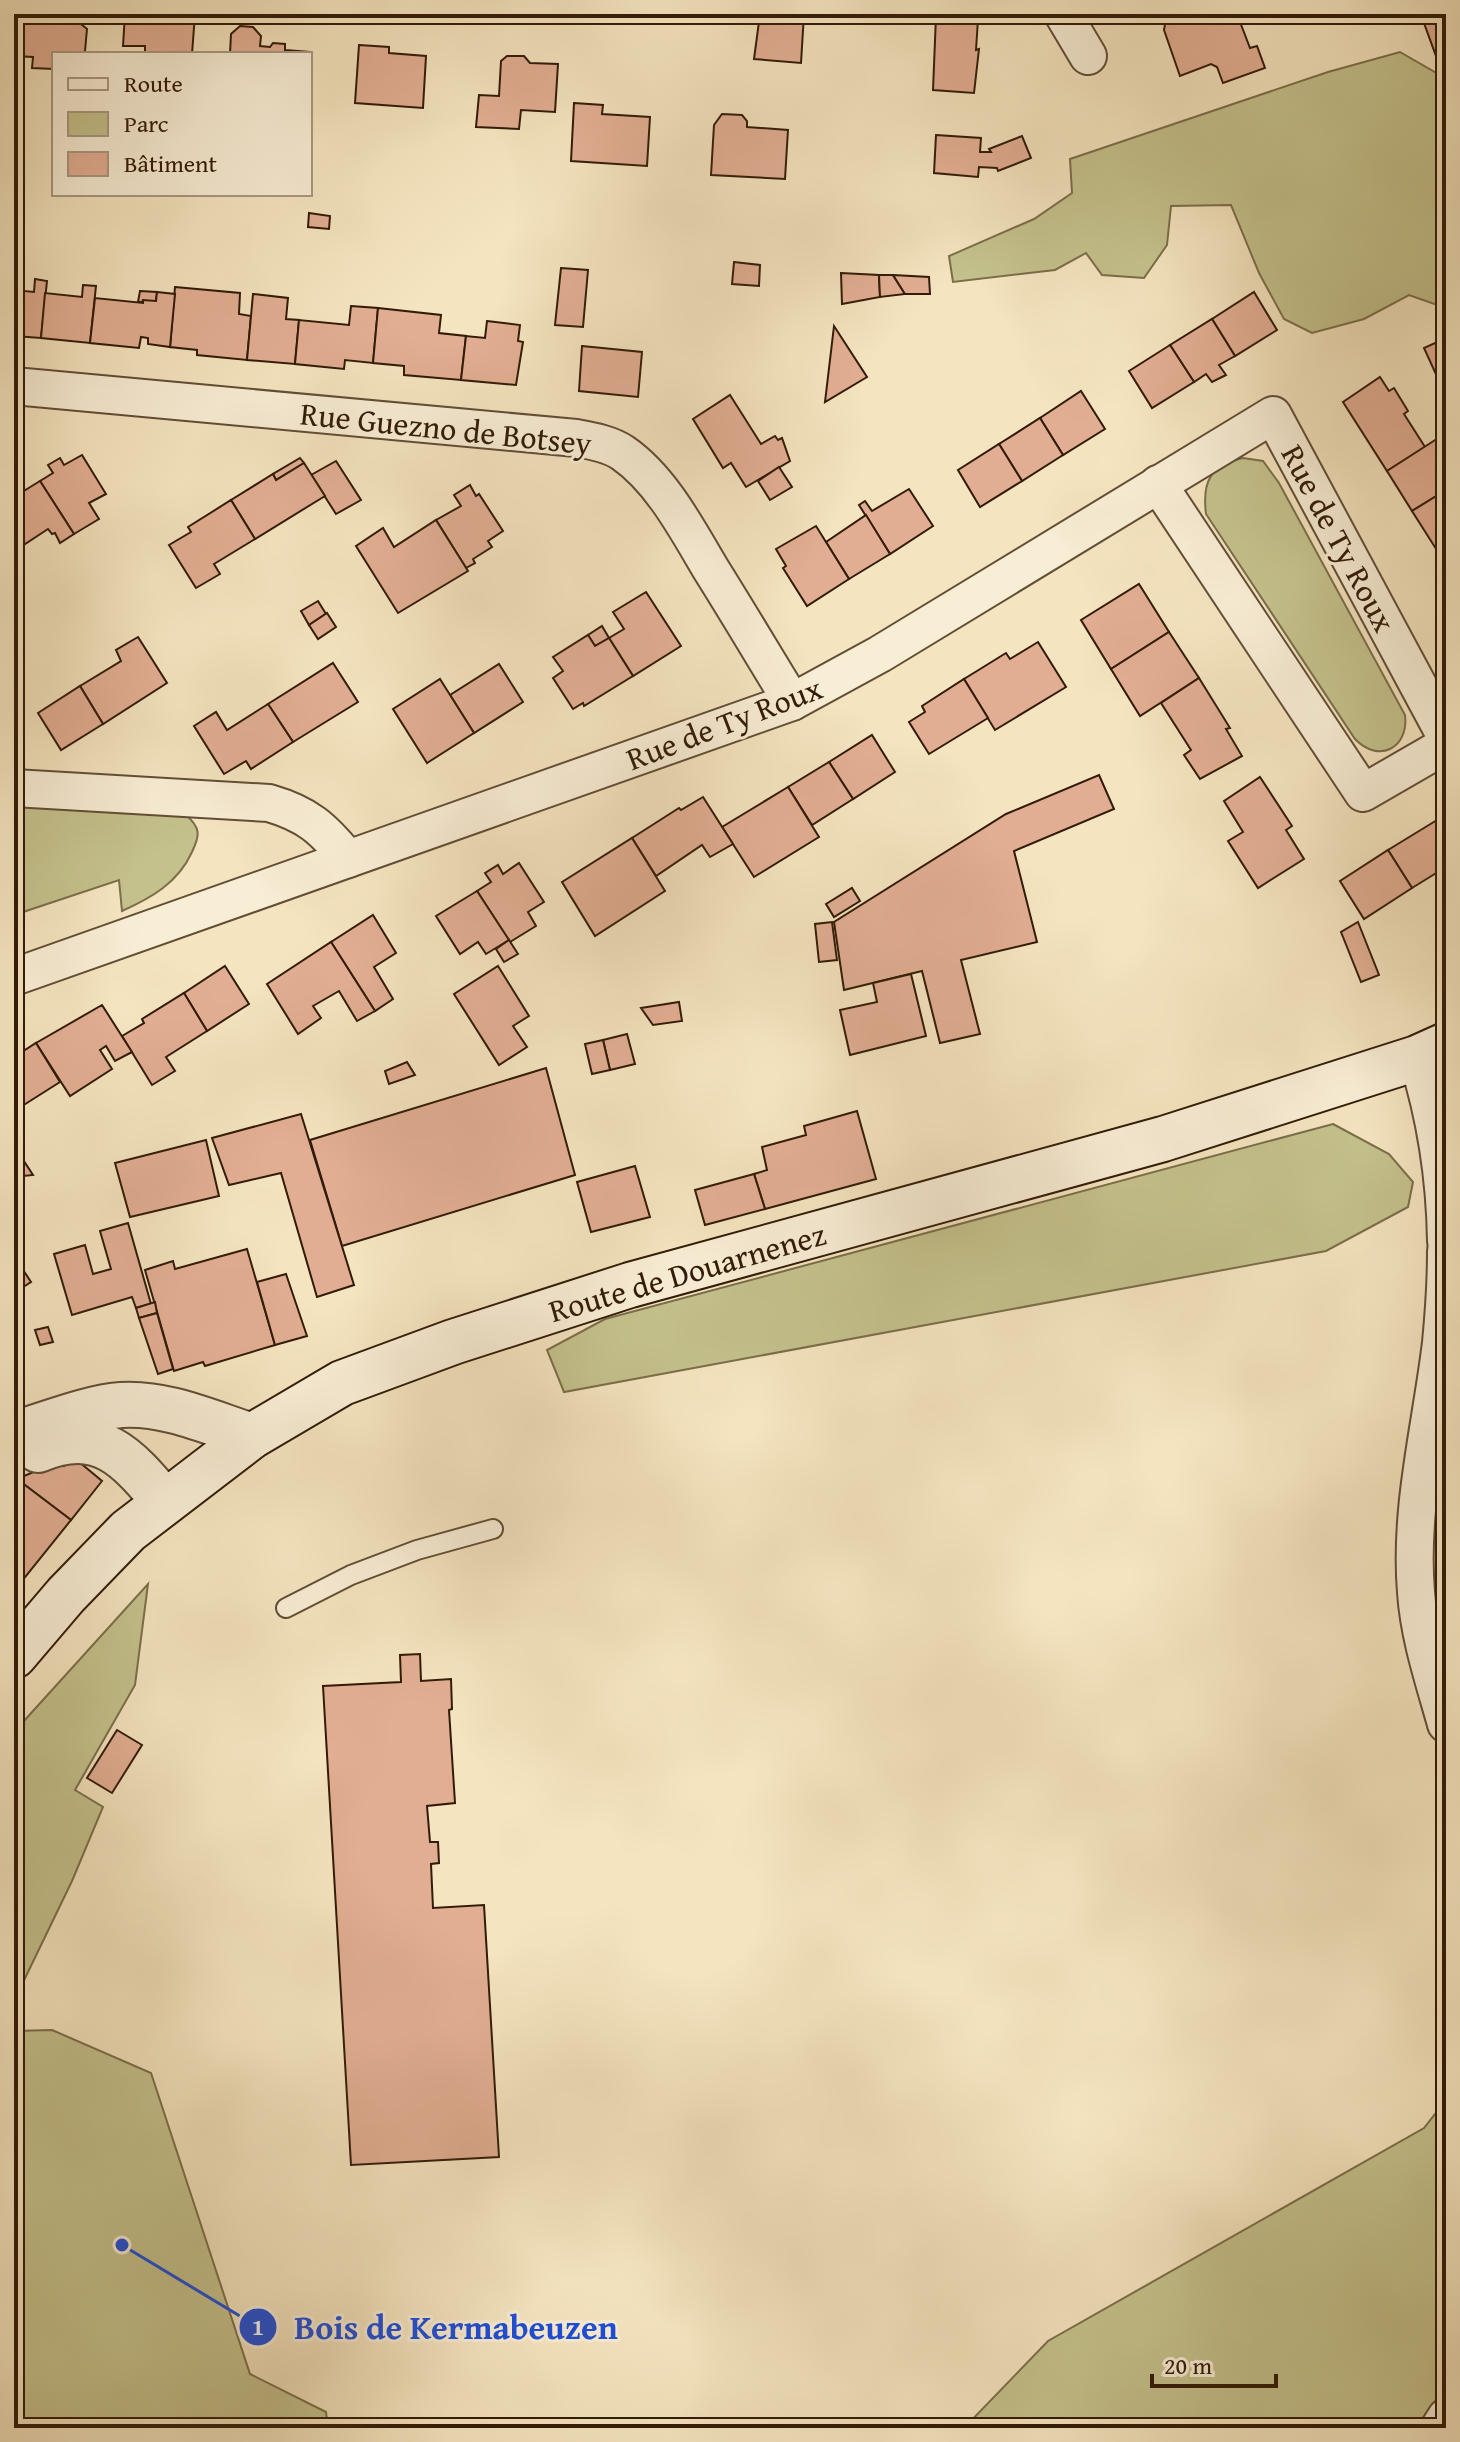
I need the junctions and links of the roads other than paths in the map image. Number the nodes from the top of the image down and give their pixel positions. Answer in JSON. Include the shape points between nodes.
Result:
{"nodes":[{"id":1,"x":1063,"y":14,"type":"edge"},
{"id":2,"x":1088,"y":56,"type":"dead end"},
{"id":3,"x":14,"y":386,"type":"edge"},
{"id":4,"x":1158,"y":484,"type":"junction"},
{"id":5,"x":792,"y":702,"type":"junction"},
{"id":6,"x":1446,"y":737,"type":"edge"},
{"id":7,"x":1446,"y":745,"type":"edge"},
{"id":8,"x":14,"y":788,"type":"edge"},
{"id":9,"x":348,"y":859,"type":"junction"},
{"id":10,"x":14,"y":977,"type":"edge"},
{"id":11,"x":1431,"y":1051,"type":"edge"},
{"id":12,"x":1446,"y":1241,"type":"edge"},
{"id":13,"x":1446,"y":1251,"type":"edge"},
{"id":14,"x":14,"y":1434,"type":"edge"},
{"id":15,"x":252,"y":1436,"type":"junction"},
{"id":16,"x":14,"y":1460,"type":"edge"},
{"id":17,"x":165,"y":1502,"type":"junction"},
{"id":18,"x":493,"y":1529,"type":"dead end"},
{"id":19,"x":286,"y":1608,"type":"dead end"},
{"id":20,"x":14,"y":1656,"type":"edge"},
{"id":21,"x":1446,"y":1724,"type":"edge"},
{"id":22,"x":1446,"y":2417,"type":"edge"},
{"id":23,"x":1439,"y":2428,"type":"edge"}],
"edges":[{"from":1,"to":2,"type":"street"},
{"from":3,"to":5,"type":"street","name":"Rue Guezno de Botsey","via":[[602,444],[640,467],[659,490]]},
{"from":4,"to":5,"type":"street","name":"Rue de Ty Roux"},
{"from":4,"to":6,"type":"street","name":"Rue de Ty Roux","via":[[1273,415]]},
{"from":4,"to":7,"type":"street","via":[[1363,793]]},
{"from":5,"to":9,"type":"street","name":"Rue de Ty Roux"},
{"from":8,"to":9,"type":"street","via":[[269,803],[306,817]]},
{"from":9,"to":10,"type":"street","name":"Rue de Ty Roux"},
{"from":11,"to":12,"type":"street","via":[[1431,1102],[1445,1194]]},
{"from":11,"to":15,"type":"main road","name":"Route de Douarnenez","via":[[1163,1139],[537,1314],[342,1383]]},
{"from":13,"to":21,"type":"street","via":[[1441,1345],[1414,1547],[1423,1640]]},
{"from":14,"to":15,"type":"main road","via":[[120,1405],[176,1411]]},
{"from":15,"to":17,"type":"main road","name":"Route de Douarnenez"},
{"from":16,"to":17,"type":"main road","via":[[50,1445],[88,1440],[108,1447],[141,1473]]},
{"from":17,"to":20,"type":"main road","name":"Route de Douarnenez","via":[[107,1552]]},
{"from":18,"to":19,"type":"lane","via":[[351,1575]]},
{"from":22,"to":23,"type":"street"}]}
